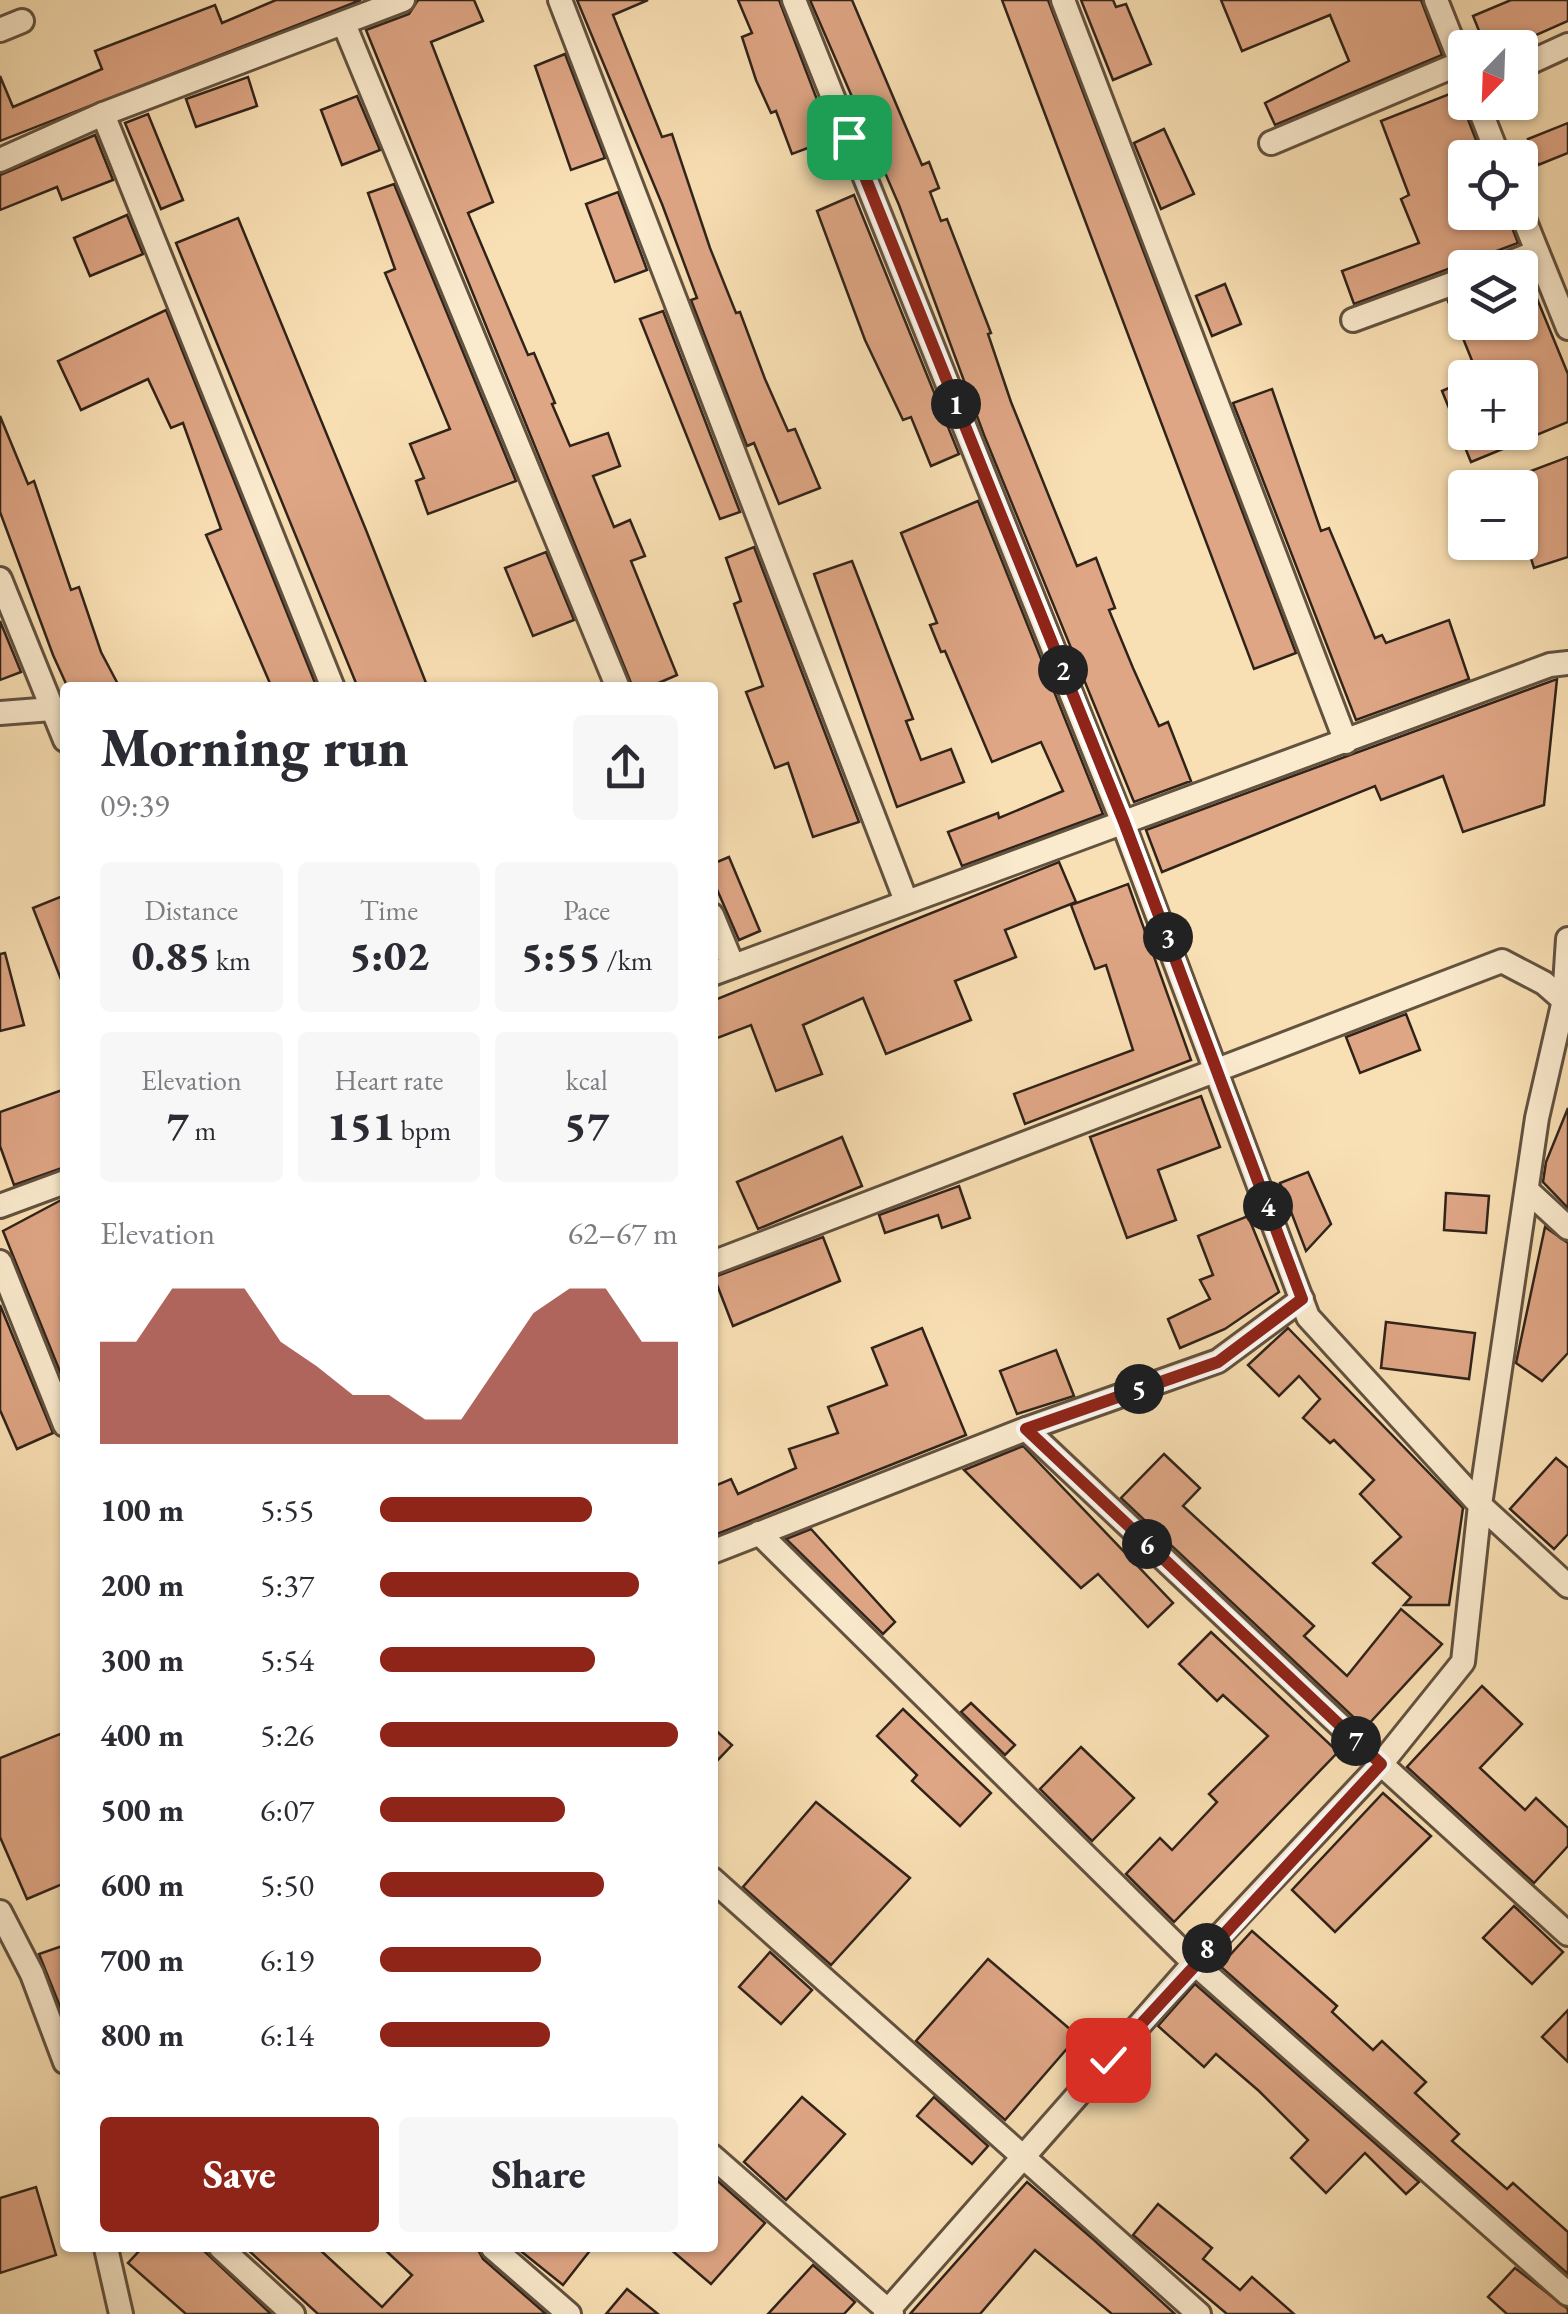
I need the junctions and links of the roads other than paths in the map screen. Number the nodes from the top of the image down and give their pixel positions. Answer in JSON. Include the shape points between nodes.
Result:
{"nodes":[{"id":1,"x":403,"y":0,"type":"edge"},
{"id":2,"x":560,"y":0,"type":"edge"},
{"id":3,"x":794,"y":0,"type":"edge"},
{"id":4,"x":1063,"y":0,"type":"edge"},
{"id":5,"x":1436,"y":0,"type":"edge"},
{"id":6,"x":22,"y":21,"type":"dead end"},
{"id":7,"x":344,"y":24,"type":"junction"},
{"id":8,"x":0,"y":30,"type":"edge"},
{"id":9,"x":1448,"y":30,"type":"edge"},
{"id":10,"x":1568,"y":45,"type":"edge"},
{"id":11,"x":1538,"y":59,"type":"edge"},
{"id":12,"x":1448,"y":74,"type":"edge"},
{"id":13,"x":103,"y":114,"type":"junction"},
{"id":14,"x":1271,"y":143,"type":"dead end"},
{"id":15,"x":0,"y":160,"type":"edge"},
{"id":16,"x":1538,"y":252,"type":"edge"},
{"id":17,"x":1559,"y":279,"type":"edge"},
{"id":18,"x":1448,"y":285,"type":"edge"},
{"id":19,"x":1353,"y":320,"type":"dead end"},
{"id":20,"x":1568,"y":328,"type":"edge"},
{"id":21,"x":0,"y":579,"type":"edge"},
{"id":22,"x":1568,"y":662,"type":"edge"},
{"id":23,"x":331,"y":682,"type":"edge"},
{"id":24,"x":616,"y":682,"type":"edge"},
{"id":25,"x":52,"y":709,"type":"junction"},
{"id":26,"x":0,"y":713,"type":"edge"},
{"id":27,"x":60,"y":728,"type":"edge"},
{"id":28,"x":1346,"y":742,"type":"junction"},
{"id":29,"x":1124,"y":822,"type":"junction"},
{"id":30,"x":906,"y":901,"type":"junction"},
{"id":31,"x":1568,"y":939,"type":"edge"},
{"id":32,"x":718,"y":945,"type":"edge"},
{"id":33,"x":723,"y":970,"type":"edge"},
{"id":34,"x":1566,"y":996,"type":"edge"},
{"id":35,"x":1220,"y":1071,"type":"junction"},
{"id":36,"x":60,"y":1184,"type":"edge"},
{"id":37,"x":1527,"y":1190,"type":"junction"},
{"id":38,"x":0,"y":1206,"type":"edge"},
{"id":39,"x":1568,"y":1228,"type":"edge"},
{"id":40,"x":718,"y":1260,"type":"edge"},
{"id":41,"x":0,"y":1262,"type":"edge"},
{"id":42,"x":1302,"y":1299,"type":"junction"},
{"id":43,"x":60,"y":1412,"type":"edge"},
{"id":44,"x":1026,"y":1429,"type":"junction"},
{"id":45,"x":1480,"y":1505,"type":"junction"},
{"id":46,"x":759,"y":1534,"type":"junction"},
{"id":47,"x":718,"y":1550,"type":"edge"},
{"id":48,"x":1568,"y":1586,"type":"edge"},
{"id":49,"x":1381,"y":1764,"type":"junction"},
{"id":50,"x":718,"y":1883,"type":"edge"},
{"id":51,"x":0,"y":1912,"type":"edge"},
{"id":52,"x":1568,"y":1934,"type":"edge"},
{"id":53,"x":1194,"y":1962,"type":"junction"},
{"id":54,"x":60,"y":2049,"type":"edge"},
{"id":55,"x":1022,"y":2157,"type":"junction"},
{"id":56,"x":718,"y":2161,"type":"edge"},
{"id":57,"x":107,"y":2252,"type":"edge"},
{"id":58,"x":224,"y":2252,"type":"edge"},
{"id":59,"x":498,"y":2252,"type":"edge"},
{"id":60,"x":1568,"y":2294,"type":"edge"},
{"id":61,"x":889,"y":2313,"type":"edge"},
{"id":62,"x":121,"y":2314,"type":"edge"},
{"id":63,"x":292,"y":2314,"type":"edge"},
{"id":64,"x":569,"y":2314,"type":"edge"},
{"id":65,"x":1199,"y":2314,"type":"edge"}],
"edges":[{"from":1,"to":7,"type":"street"},
{"from":2,"to":30,"type":"street"},
{"from":3,"to":29,"type":"street"},
{"from":4,"to":28,"type":"street"},
{"from":5,"to":9,"type":"street"},
{"from":6,"to":8,"type":"street"},
{"from":7,"to":13,"type":"street"},
{"from":7,"to":24,"type":"street"},
{"from":10,"to":11,"type":"street"},
{"from":12,"to":14,"type":"street"},
{"from":13,"to":15,"type":"street"},
{"from":13,"to":23,"type":"street"},
{"from":16,"to":17,"type":"street"},
{"from":17,"to":20,"type":"street"},
{"from":18,"to":19,"type":"street"},
{"from":21,"to":25,"type":"street"},
{"from":22,"to":28,"type":"street"},
{"from":25,"to":26,"type":"street"},
{"from":25,"to":27,"type":"street"},
{"from":28,"to":29,"type":"street"},
{"from":29,"to":30,"type":"street"},
{"from":29,"to":35,"type":"street"},
{"from":30,"to":33,"type":"street"},
{"from":31,"to":34,"type":"street"},
{"from":32,"to":33,"type":"street"},
{"from":34,"to":35,"type":"street","via":[[1502,960]]},
{"from":34,"to":37,"type":"street"},
{"from":35,"to":40,"type":"street"},
{"from":35,"to":42,"type":"street"},
{"from":36,"to":38,"type":"street"},
{"from":37,"to":39,"type":"street"},
{"from":37,"to":45,"type":"street"},
{"from":41,"to":43,"type":"street"},
{"from":42,"to":44,"type":"street","via":[[1218,1362]]},
{"from":42,"to":45,"type":"street","via":[[1308,1318]]},
{"from":44,"to":46,"type":"street"},
{"from":44,"to":49,"type":"street"},
{"from":45,"to":48,"type":"street"},
{"from":45,"to":49,"type":"street","via":[[1463,1662]]},
{"from":46,"to":47,"type":"street"},
{"from":46,"to":53,"type":"street"},
{"from":49,"to":52,"type":"street"},
{"from":49,"to":53,"type":"street"},
{"from":50,"to":55,"type":"street"},
{"from":51,"to":54,"type":"street"},
{"from":53,"to":55,"type":"street"},
{"from":53,"to":60,"type":"street"},
{"from":55,"to":61,"type":"street"},
{"from":55,"to":65,"type":"street"},
{"from":56,"to":61,"type":"street"},
{"from":57,"to":62,"type":"street"},
{"from":58,"to":63,"type":"street"},
{"from":59,"to":64,"type":"street"}]}
